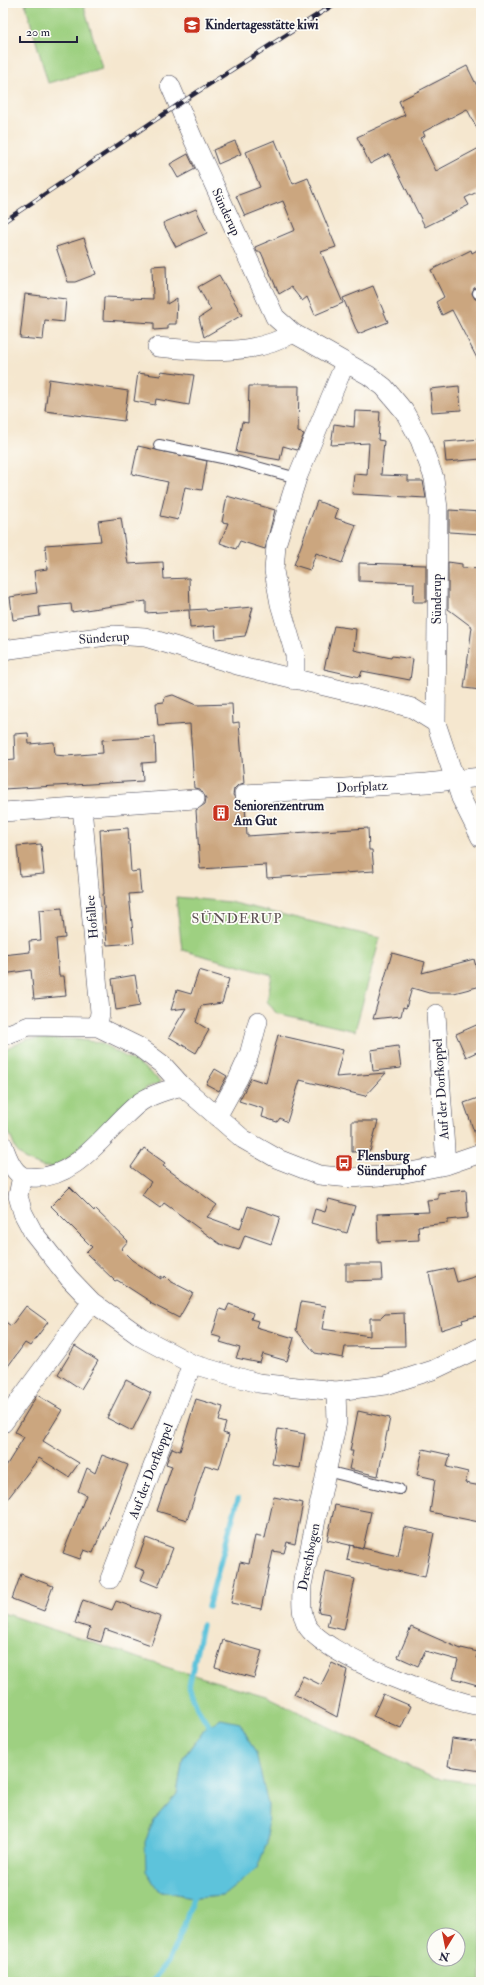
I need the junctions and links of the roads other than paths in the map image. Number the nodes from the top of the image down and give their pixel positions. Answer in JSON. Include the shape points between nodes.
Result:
{"nodes":[{"id":1,"x":170,"y":84,"type":"dead end"},
{"id":2,"x":293,"y":333,"type":"junction"},
{"id":3,"x":157,"y":347,"type":"dead end"},
{"id":4,"x":345,"y":363,"type":"junction"},
{"id":5,"x":159,"y":445,"type":"dead end"},
{"id":6,"x":297,"y":478,"type":"junction"},
{"id":7,"x":3,"y":650,"type":"edge"},
{"id":8,"x":296,"y":680,"type":"junction"},
{"id":9,"x":436,"y":723,"type":"junction"},
{"id":10,"x":481,"y":777,"type":"edge"},
{"id":11,"x":456,"y":779,"type":"junction"},
{"id":12,"x":244,"y":794,"type":"dead end"},
{"id":13,"x":195,"y":799,"type":"dead end"},
{"id":14,"x":82,"y":807,"type":"junction"},
{"id":15,"x":3,"y":812,"type":"edge"},
{"id":16,"x":481,"y":838,"type":"edge"},
{"id":17,"x":436,"y":1014,"type":"dead end"},
{"id":18,"x":258,"y":1022,"type":"dead end"},
{"id":19,"x":98,"y":1028,"type":"junction"},
{"id":20,"x":3,"y":1036,"type":"edge"},
{"id":21,"x":182,"y":1086,"type":"junction"},
{"id":22,"x":217,"y":1118,"type":"junction"},
{"id":23,"x":3,"y":1145,"type":"edge"},
{"id":24,"x":481,"y":1153,"type":"edge"},
{"id":25,"x":446,"y":1165,"type":"junction"},
{"id":26,"x":22,"y":1176,"type":"junction"},
{"id":27,"x":10,"y":1198,"type":"edge"},
{"id":28,"x":92,"y":1302,"type":"junction"},
{"id":29,"x":481,"y":1348,"type":"edge"},
{"id":30,"x":192,"y":1364,"type":"junction"},
{"id":31,"x":336,"y":1391,"type":"junction"},
{"id":32,"x":3,"y":1423,"type":"edge"},
{"id":33,"x":326,"y":1472,"type":"junction"},
{"id":34,"x":399,"y":1489,"type":"dead end"},
{"id":35,"x":110,"y":1579,"type":"dead end"},
{"id":36,"x":481,"y":1706,"type":"edge"}],
"edges":[{"from":1,"to":2,"type":"street","name":"Sünderup","via":[[275,317]]},
{"from":2,"to":3,"type":"street","via":[[278,342],[227,351]]},
{"from":2,"to":4,"type":"street","name":"Sünderup"},
{"from":4,"to":6,"type":"street"},
{"from":4,"to":9,"type":"street","name":"Sünderup","via":[[384,387],[404,411],[420,440],[434,478],[438,508]]},
{"from":5,"to":6,"type":"lane","via":[[232,460]]},
{"from":6,"to":8,"type":"street","via":[[276,545],[274,571],[280,604],[295,655]]},
{"from":7,"to":8,"type":"street","name":"Sünderup","via":[[114,635],[146,636],[237,665]]},
{"from":8,"to":9,"type":"street","name":"Sünderup","via":[[412,708]]},
{"from":9,"to":11,"type":"street"},
{"from":10,"to":11,"type":"street","name":"Dorfplatz"},
{"from":11,"to":12,"type":"street","name":"Dorfplatz"},
{"from":11,"to":16,"type":"street","via":[[461,798]]},
{"from":13,"to":14,"type":"street"},
{"from":14,"to":15,"type":"street"},
{"from":14,"to":19,"type":"street","name":"Hofallee","via":[[100,1012]]},
{"from":17,"to":25,"type":"street","name":"Auf der Dorfkoppel"},
{"from":18,"to":22,"type":"street","via":[[249,1055]]},
{"from":19,"to":20,"type":"street","via":[[28,1026]]},
{"from":19,"to":21,"type":"street","via":[[139,1047],[163,1065]]},
{"from":21,"to":22,"type":"street"},
{"from":21,"to":26,"type":"street","via":[[140,1102],[74,1164],[58,1173],[39,1178]]},
{"from":22,"to":25,"type":"street","via":[[243,1139],[278,1159],[319,1175],[350,1178],[395,1176]]},
{"from":23,"to":26,"type":"street","via":[[13,1166]]},
{"from":24,"to":25,"type":"street"},
{"from":26,"to":27,"type":"street"},
{"from":27,"to":28,"type":"street","via":[[69,1278]]},
{"from":28,"to":30,"type":"street","via":[[141,1337]]},
{"from":28,"to":32,"type":"street"},
{"from":29,"to":31,"type":"street","via":[[433,1370],[386,1385]]},
{"from":30,"to":31,"type":"street","via":[[258,1383]]},
{"from":30,"to":35,"type":"street","name":"Auf der Dorfkoppel"},
{"from":31,"to":33,"type":"street","name":"Dreschbogen","via":[[337,1422]]},
{"from":33,"to":34,"type":"lane"},
{"from":33,"to":36,"type":"street","name":"Dreschbogen","via":[[302,1585],[301,1609],[307,1625],[320,1640],[364,1665],[432,1694]]}]}
